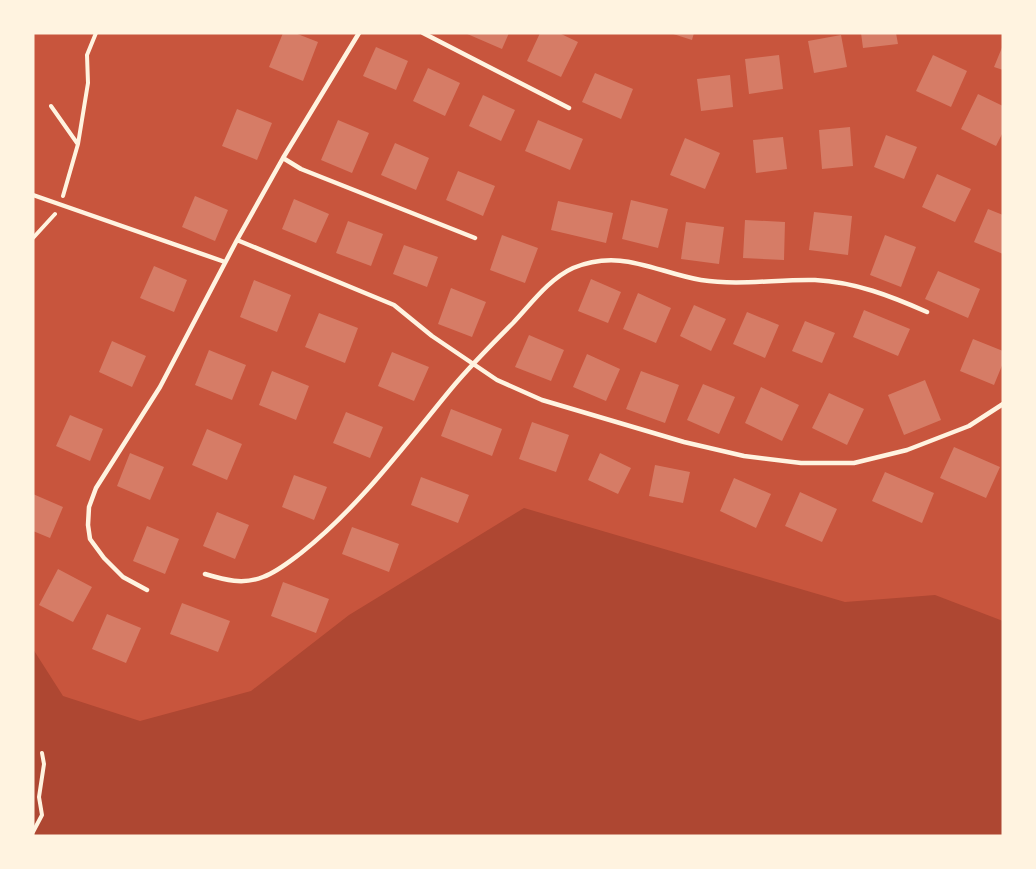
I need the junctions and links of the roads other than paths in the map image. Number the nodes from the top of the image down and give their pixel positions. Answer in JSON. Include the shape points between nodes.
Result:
{"nodes":[{"id":1,"x":359,"y":33,"type":"edge"},
{"id":2,"x":423,"y":33,"type":"edge"},
{"id":3,"x":569,"y":108,"type":"dead end"},
{"id":4,"x":283,"y":158,"type":"junction"},
{"id":5,"x":33,"y":195,"type":"edge"},
{"id":6,"x":475,"y":238,"type":"dead end"},
{"id":7,"x":237,"y":240,"type":"junction"},
{"id":8,"x":225,"y":262,"type":"junction"},
{"id":9,"x":927,"y":312,"type":"dead end"},
{"id":10,"x":474,"y":364,"type":"junction"},
{"id":11,"x":1003,"y":404,"type":"edge"},
{"id":12,"x":205,"y":574,"type":"dead end"},
{"id":13,"x":147,"y":590,"type":"dead end"}],
"edges":[{"from":1,"to":4,"type":"lane"},
{"from":2,"to":3,"type":"lane"},
{"from":4,"to":6,"type":"lane","via":[[301,169]]},
{"from":4,"to":7,"type":"lane"},
{"from":5,"to":8,"type":"lane"},
{"from":7,"to":8,"type":"lane"},
{"from":7,"to":10,"type":"lane","via":[[394,305]]},
{"from":8,"to":13,"type":"lane","via":[[160,387],[96,488],[89,507],[90,539],[123,577]]},
{"from":9,"to":10,"type":"lane","via":[[883,293],[851,285],[817,280],[744,284],[702,280],[626,260],[605,260],[573,269],[549,285]]},
{"from":10,"to":11,"type":"lane","via":[[496,380],[553,403],[684,442],[744,456],[801,463],[854,463],[907,450],[969,426]]},
{"from":10,"to":12,"type":"lane","via":[[384,472],[317,540],[285,565],[244,582]]}]}
